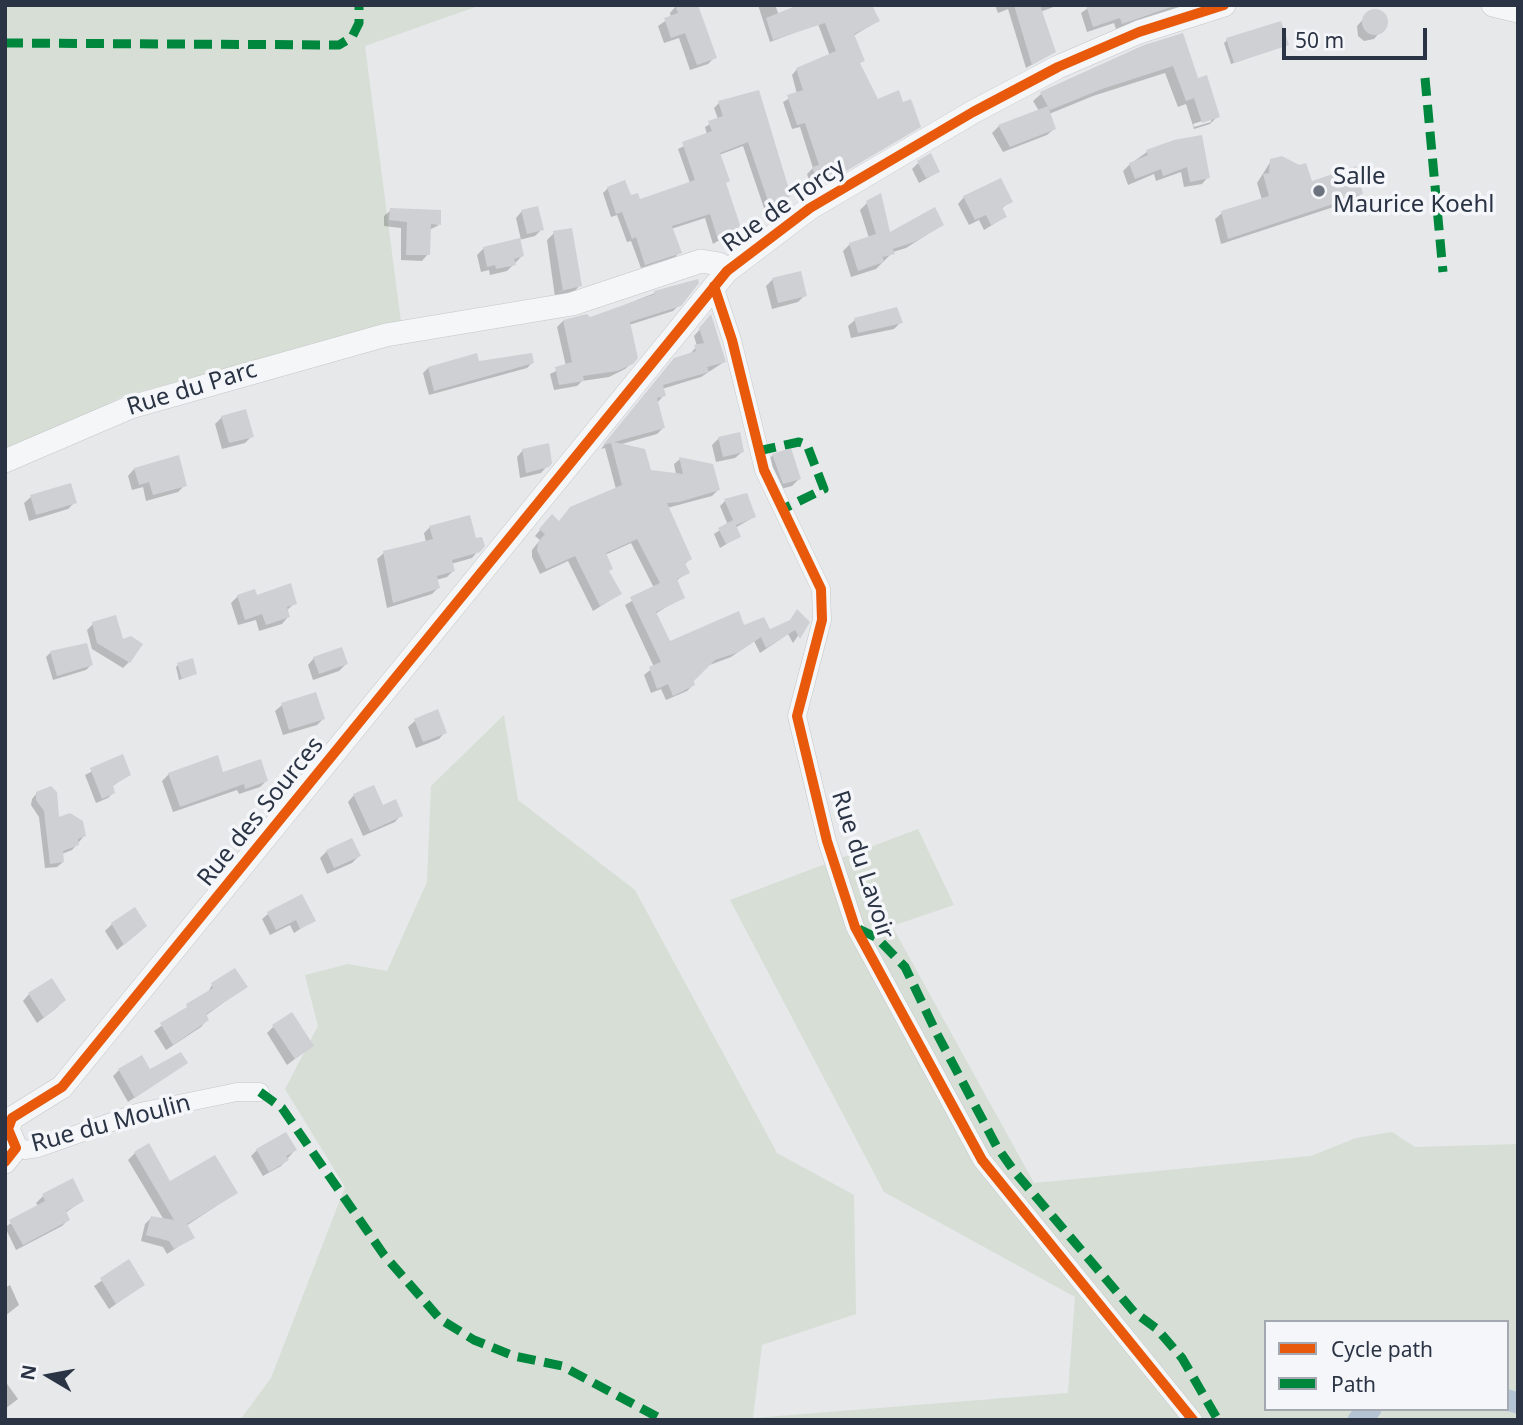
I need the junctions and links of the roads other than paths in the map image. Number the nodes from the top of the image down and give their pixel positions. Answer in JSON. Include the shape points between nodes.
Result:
{"nodes":[{"id":1,"x":1224,"y":5,"type":"edge"},
{"id":2,"x":1493,"y":5,"type":"edge"},
{"id":3,"x":1518,"y":11,"type":"edge"},
{"id":4,"x":720,"y":278,"type":"junction"},
{"id":5,"x":5,"y":461,"type":"edge"},
{"id":6,"x":502,"y":548,"type":"joint"},
{"id":7,"x":260,"y":1092,"type":"dead end"},
{"id":8,"x":47,"y":1097,"type":"junction"},
{"id":9,"x":5,"y":1106,"type":"edge"},
{"id":10,"x":9,"y":1150,"type":"edge"},
{"id":11,"x":1193,"y":1420,"type":"edge"}],
"edges":[{"from":1,"to":4,"type":"street","name":"Rue de Torcy","via":[[1139,32],[1058,67],[973,112],[810,208]]},
{"from":2,"to":3,"type":"street"},
{"from":4,"to":5,"type":"street","name":"Rue du Parc","via":[[719,264],[701,261],[572,304],[386,335],[131,407]]},
{"from":4,"to":6,"type":"street","name":"Rue de Torcy"},
{"from":4,"to":11,"type":"street","name":"Rue du Lavoir","via":[[764,470],[821,589],[821,620],[797,716],[827,841],[855,927],[982,1160]]},
{"from":6,"to":8,"type":"street","name":"Rue des Sources","via":[[62,1087]]},
{"from":7,"to":10,"type":"street","name":"Rue du Moulin","via":[[141,1112],[38,1148]]},
{"from":8,"to":9,"type":"street","name":"Rue des Sources"},
{"from":8,"to":10,"type":"street","name":"Rue des Sources","via":[[12,1118]]}]}
